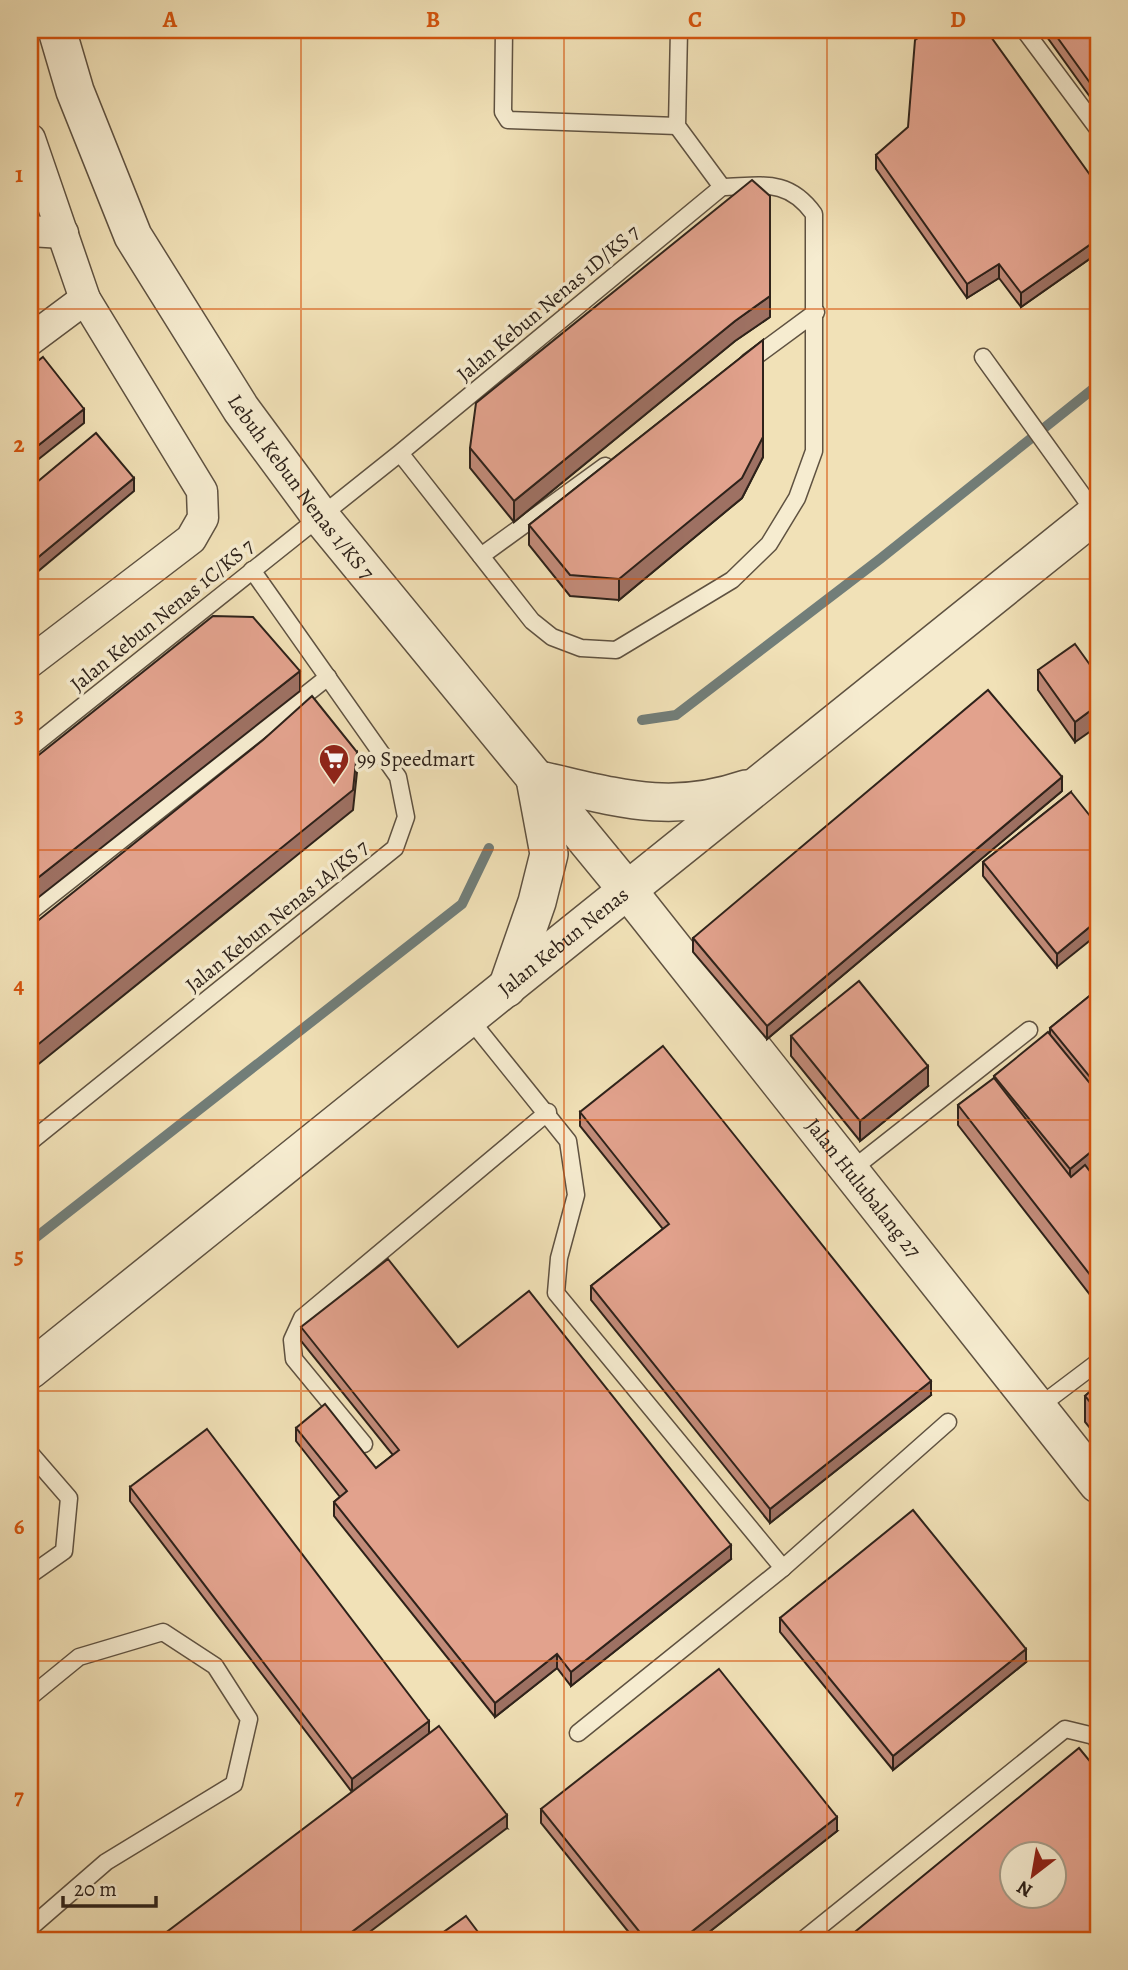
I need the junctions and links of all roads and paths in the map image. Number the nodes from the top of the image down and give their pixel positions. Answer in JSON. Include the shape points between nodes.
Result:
{"nodes":[{"id":1,"x":57,"y":30,"type":"edge"},
{"id":2,"x":504,"y":30,"type":"edge"},
{"id":3,"x":679,"y":30,"type":"edge"},
{"id":4,"x":1025,"y":31,"type":"edge"},
{"id":5,"x":677,"y":126,"type":"junction"},
{"id":6,"x":1098,"y":129,"type":"edge"},
{"id":7,"x":30,"y":139,"type":"edge"},
{"id":8,"x":722,"y":187,"type":"junction"},
{"id":9,"x":30,"y":231,"type":"edge"},
{"id":10,"x":63,"y":233,"type":"junction"},
{"id":11,"x":85,"y":299,"type":"junction"},
{"id":12,"x":817,"y":312,"type":"junction"},
{"id":13,"x":30,"y":340,"type":"edge"},
{"id":14,"x":983,"y":357,"type":"dead end"},
{"id":15,"x":738,"y":369,"type":"edge"},
{"id":16,"x":400,"y":453,"type":"junction"},
{"id":17,"x":615,"y":458,"type":"edge"},
{"id":18,"x":1097,"y":513,"type":"edge"},
{"id":19,"x":320,"y":516,"type":"junction"},
{"id":20,"x":481,"y":556,"type":"junction"},
{"id":21,"x":252,"y":570,"type":"junction"},
{"id":22,"x":30,"y":662,"type":"edge"},
{"id":23,"x":328,"y":677,"type":"junction"},
{"id":24,"x":30,"y":748,"type":"edge"},
{"id":25,"x":761,"y":784,"type":"junction"},
{"id":26,"x":548,"y":794,"type":"junction"},
{"id":27,"x":629,"y":892,"type":"junction"},
{"id":28,"x":30,"y":912,"type":"edge"},
{"id":29,"x":507,"y":988,"type":"junction"},
{"id":30,"x":469,"y":1018,"type":"junction"},
{"id":31,"x":1029,"y":1030,"type":"dead end"},
{"id":32,"x":548,"y":1112,"type":"junction"},
{"id":33,"x":32,"y":1135,"type":"edge"},
{"id":34,"x":850,"y":1171,"type":"junction"},
{"id":35,"x":1098,"y":1362,"type":"edge"},
{"id":36,"x":30,"y":1370,"type":"edge"},
{"id":37,"x":1037,"y":1408,"type":"junction"},
{"id":38,"x":948,"y":1422,"type":"dead end"},
{"id":39,"x":364,"y":1444,"type":"dead end"},
{"id":40,"x":30,"y":1453,"type":"edge"},
{"id":41,"x":1098,"y":1484,"type":"edge"},
{"id":42,"x":783,"y":1568,"type":"junction"},
{"id":43,"x":30,"y":1575,"type":"edge"},
{"id":44,"x":30,"y":1697,"type":"edge"},
{"id":45,"x":578,"y":1733,"type":"dead end"},
{"id":46,"x":1097,"y":1737,"type":"edge"},
{"id":47,"x":30,"y":1928,"type":"edge"},
{"id":48,"x":803,"y":1940,"type":"edge"}],
"edges":[{"from":1,"to":19,"type":"street","name":"Lebuh Kebun Nenas 1/KS 7","via":[[75,91],[133,236],[241,410]]},
{"from":2,"to":5,"type":"lane","via":[[503,112],[508,120]]},
{"from":3,"to":5,"type":"lane"},
{"from":4,"to":6,"type":"lane"},
{"from":5,"to":8,"type":"lane"},
{"from":7,"to":10,"type":"street"},
{"from":8,"to":12,"type":"lane","via":[[776,185],[804,200],[814,214]]},
{"from":8,"to":16,"type":"lane","name":"Jalan Kebun Nenas 1D/KS 7"},
{"from":9,"to":10,"type":"street"},
{"from":10,"to":11,"type":"street"},
{"from":11,"to":13,"type":"street"},
{"from":11,"to":22,"type":"street","via":[[202,491],[203,519],[191,539]]},
{"from":12,"to":15,"type":"lane"},
{"from":12,"to":20,"type":"lane","via":[[814,451],[797,498],[769,544],[732,580],[616,650],[581,648],[532,621]]},
{"from":14,"to":18,"type":"lane"},
{"from":16,"to":19,"type":"lane","name":"Jalan Kebun Nenas 1D/KS 7"},
{"from":16,"to":20,"type":"lane"},
{"from":17,"to":20,"type":"lane"},
{"from":18,"to":25,"type":"street","name":"Jalan Kebun Nenas"},
{"from":19,"to":21,"type":"lane","name":"Jalan Kebun Nenas 1C/KS 7"},
{"from":19,"to":26,"type":"street","name":"Lebuh Kebun Nenas 1/KS 7"},
{"from":21,"to":23,"type":"lane","name":"Jalan Kebun Nenas 1A/KS 7"},
{"from":21,"to":24,"type":"lane","name":"Jalan Kebun Nenas 1C/KS 7"},
{"from":23,"to":28,"type":"lane"},
{"from":23,"to":33,"type":"lane","name":"Jalan Kebun Nenas 1A/KS 7","via":[[398,777],[406,817],[395,848]]},
{"from":25,"to":26,"type":"street","via":[[712,801],[637,803]]},
{"from":25,"to":27,"type":"street","name":"Jalan Kebun Nenas"},
{"from":26,"to":27,"type":"street","name":"Lebuh Kebun Nenas 1/KS 7"},
{"from":26,"to":29,"type":"street","via":[[550,853]]},
{"from":27,"to":29,"type":"street","name":"Jalan Kebun Nenas"},
{"from":27,"to":34,"type":"street","name":"Jalan Hulubalang 27"},
{"from":29,"to":30,"type":"street","name":"Jalan Kebun Nenas"},
{"from":30,"to":32,"type":"lane"},
{"from":30,"to":36,"type":"street","name":"Jalan Kebun Nenas"},
{"from":31,"to":34,"type":"lane"},
{"from":32,"to":39,"type":"lane","via":[[302,1318],[292,1340],[294,1359]]},
{"from":32,"to":42,"type":"lane","via":[[568,1141],[576,1195],[559,1258],[556,1293]]},
{"from":34,"to":37,"type":"street","name":"Jalan Hulubalang 27"},
{"from":35,"to":37,"type":"lane"},
{"from":37,"to":41,"type":"street","name":"Jalan Hulubalang 27"},
{"from":38,"to":42,"type":"lane"},
{"from":40,"to":43,"type":"lane","via":[[69,1498],[64,1551]]},
{"from":42,"to":45,"type":"lane"},
{"from":44,"to":47,"type":"lane","via":[[79,1657],[163,1632],[215,1666],[248,1718],[234,1784],[106,1862]]},
{"from":46,"to":48,"type":"lane","via":[[1065,1729]]}]}
